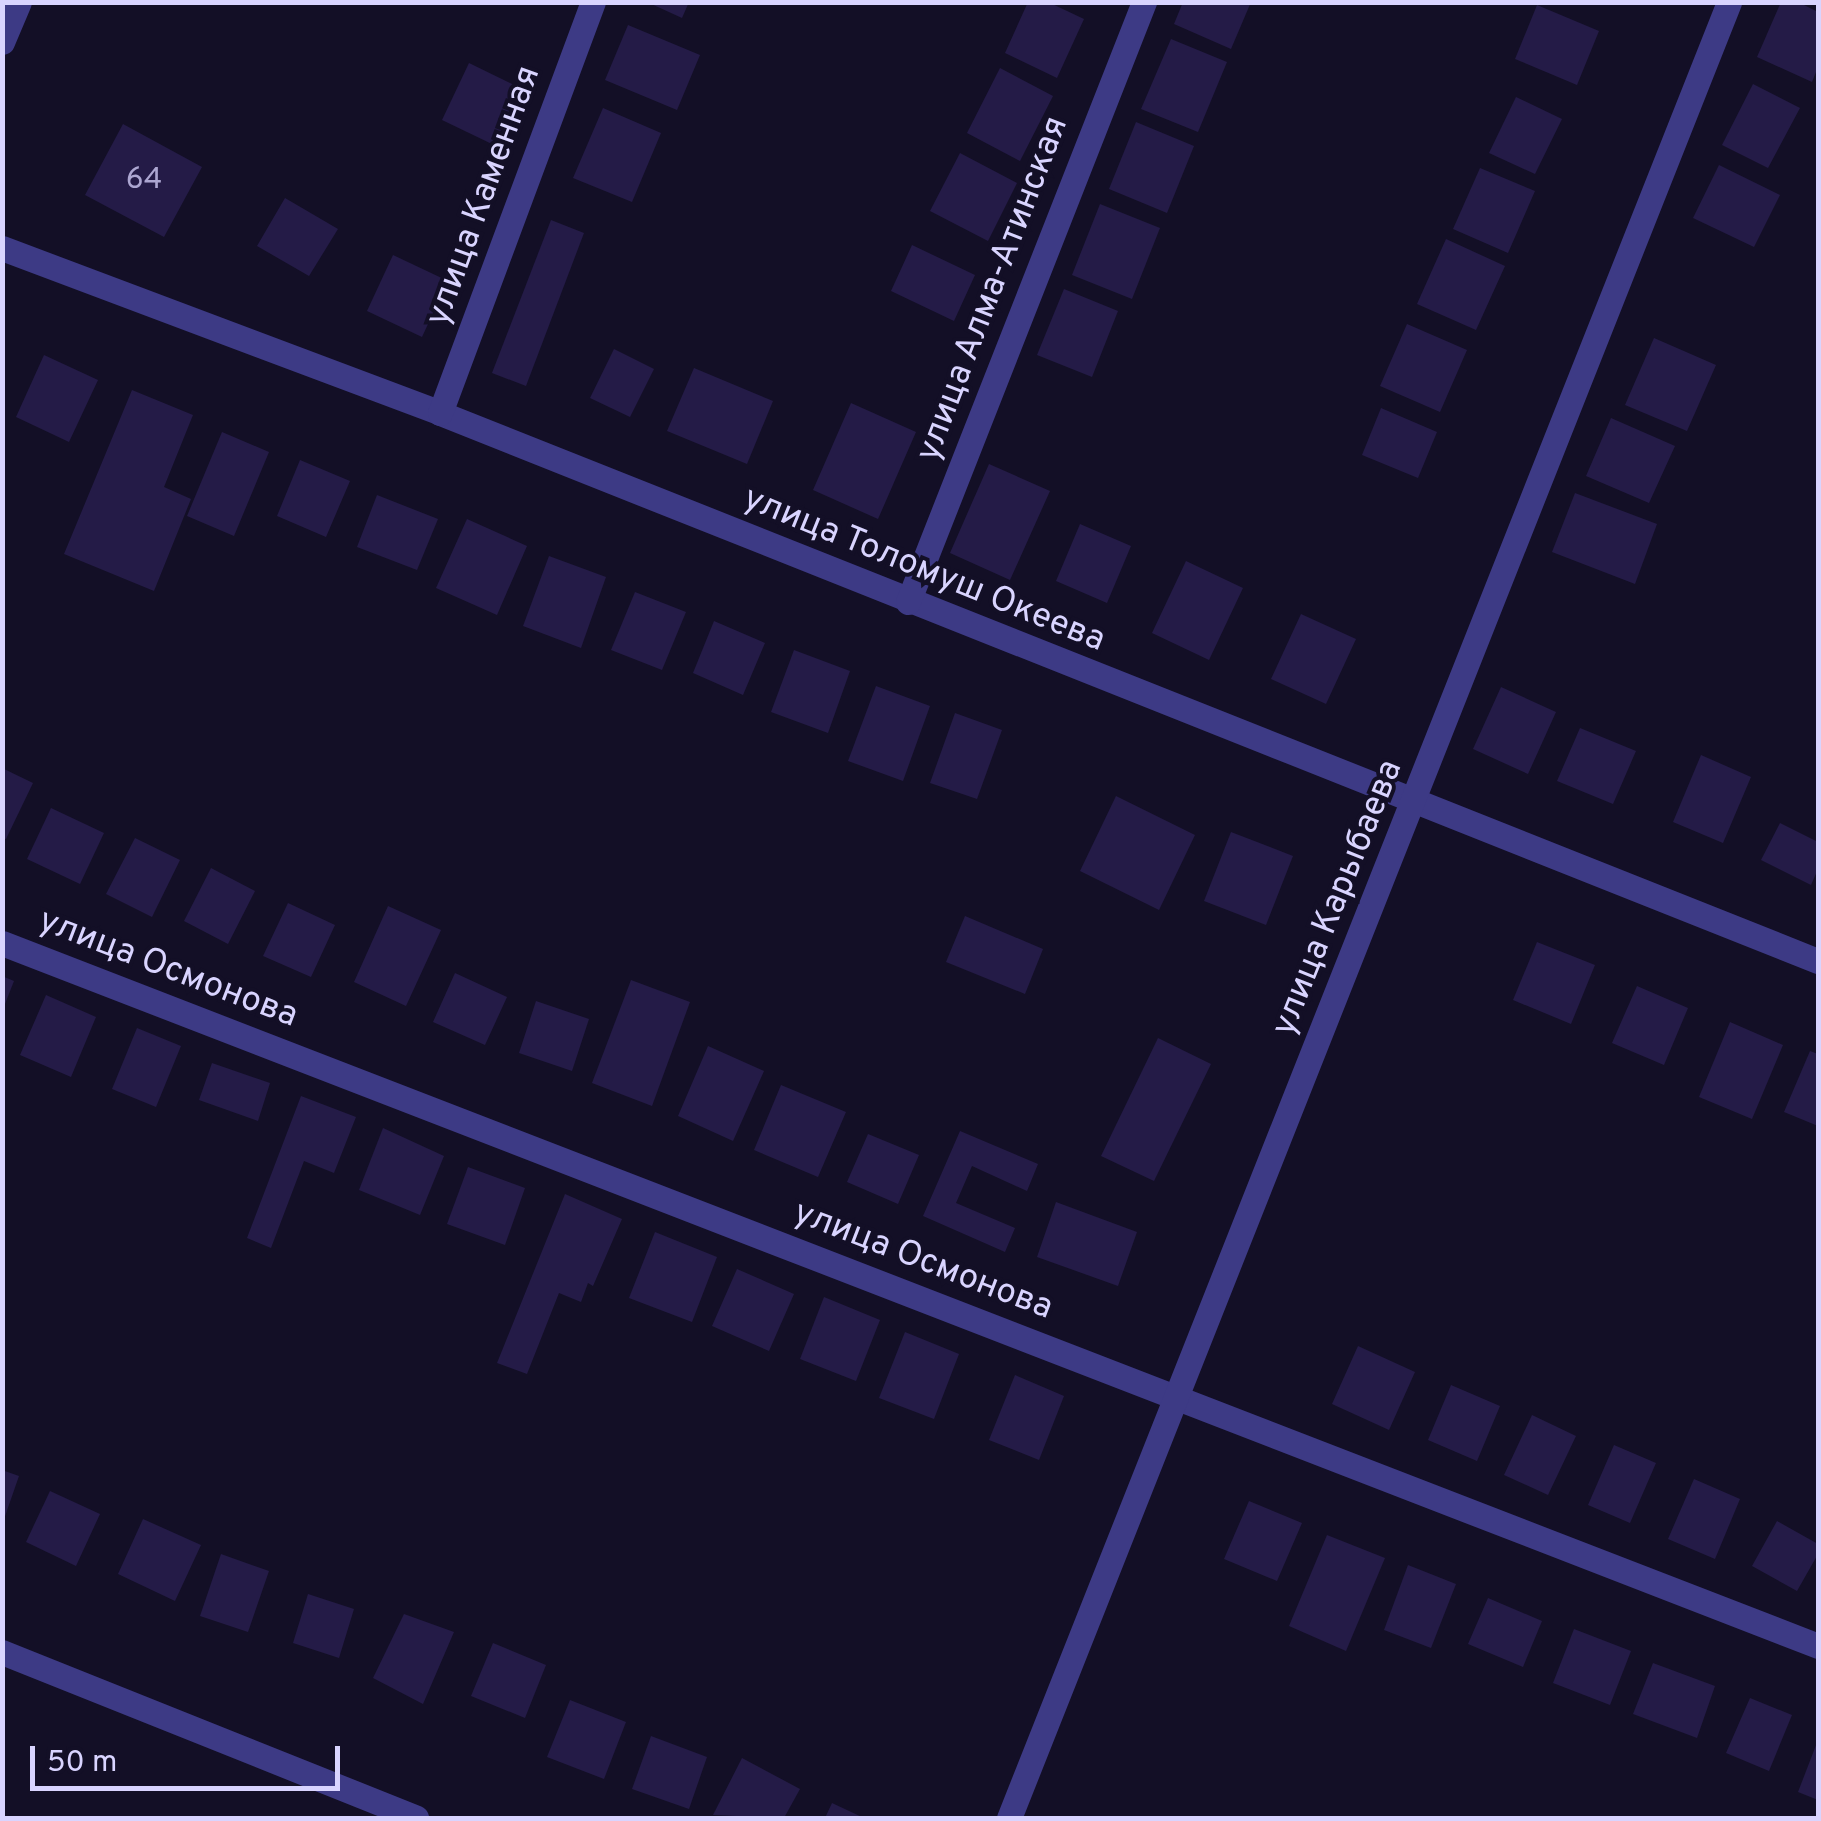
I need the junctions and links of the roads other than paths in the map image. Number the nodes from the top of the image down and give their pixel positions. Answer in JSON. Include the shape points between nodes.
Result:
{"nodes":[{"id":1,"x":18,"y":2,"type":"edge"},
{"id":2,"x":593,"y":2,"type":"edge"},
{"id":3,"x":1144,"y":2,"type":"edge"},
{"id":4,"x":1729,"y":2,"type":"edge"},
{"id":5,"x":2,"y":42,"type":"edge"},
{"id":6,"x":2,"y":248,"type":"edge"},
{"id":7,"x":440,"y":414,"type":"junction"},
{"id":8,"x":908,"y":602,"type":"junction"},
{"id":9,"x":1415,"y":802,"type":"junction"},
{"id":10,"x":2,"y":943,"type":"edge"},
{"id":11,"x":1818,"y":961,"type":"edge"},
{"id":12,"x":1177,"y":1397,"type":"junction"},
{"id":13,"x":1818,"y":1646,"type":"edge"},
{"id":14,"x":2,"y":1652,"type":"edge"},
{"id":15,"x":416,"y":1818,"type":"edge"},
{"id":16,"x":1009,"y":1818,"type":"edge"}],
"edges":[{"from":1,"to":5,"type":"street"},
{"from":2,"to":7,"type":"street","name":"улица Каменная"},
{"from":3,"to":8,"type":"street","name":"улица Алма-Атинская"},
{"from":4,"to":9,"type":"street","name":"улица Карыбаева"},
{"from":6,"to":7,"type":"street","name":"улица Толомуш Океева"},
{"from":7,"to":8,"type":"street","name":"улица Толомуш Океева"},
{"from":8,"to":9,"type":"street","name":"улица Толомуш Океева"},
{"from":9,"to":11,"type":"street","name":"улица Толомуш Океева"},
{"from":9,"to":12,"type":"street","name":"улица Карыбаева"},
{"from":10,"to":12,"type":"street","name":"улица Осмонова"},
{"from":12,"to":13,"type":"street","name":"улица Осмонова"},
{"from":12,"to":16,"type":"street","name":"улица Карыбаева"},
{"from":14,"to":15,"type":"street"}]}
